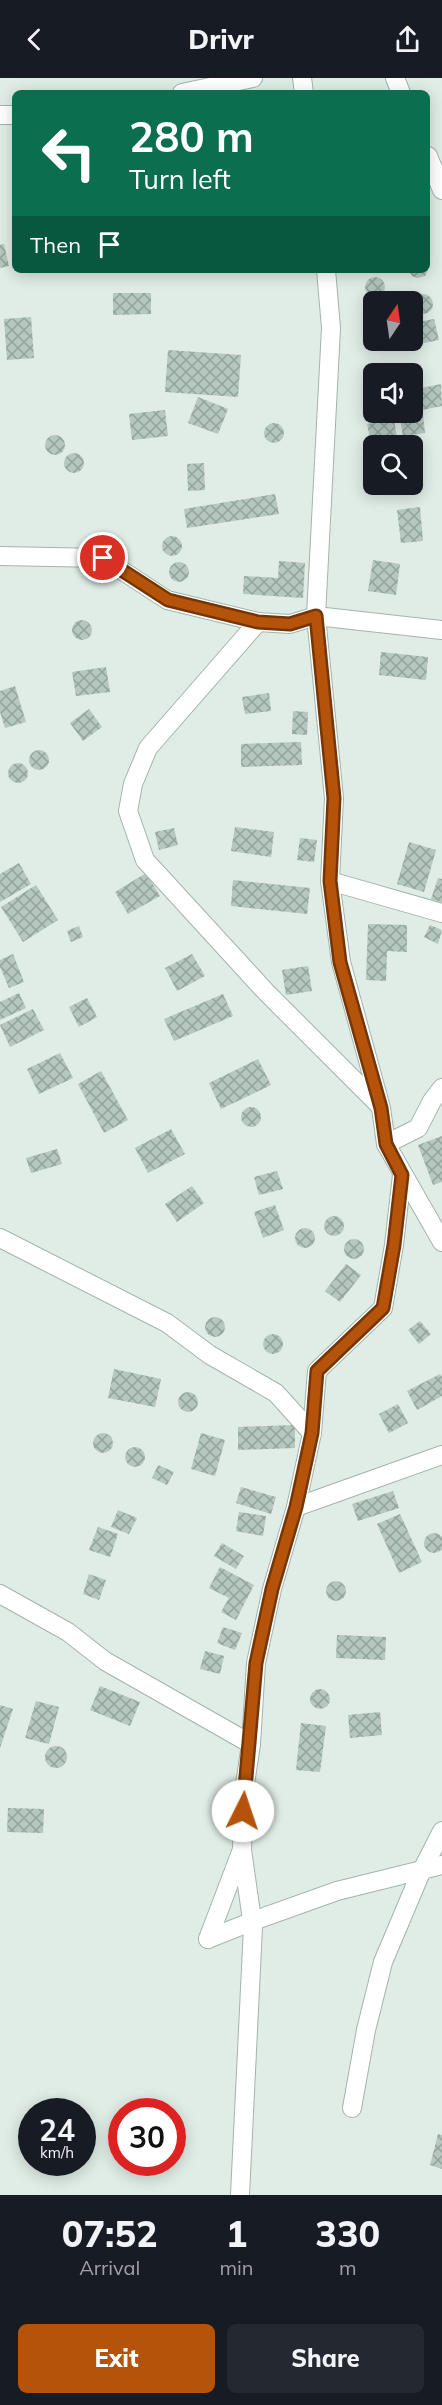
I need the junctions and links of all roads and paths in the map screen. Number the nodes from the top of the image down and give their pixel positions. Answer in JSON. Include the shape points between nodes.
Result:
{"nodes":[{"id":1,"x":253,"y":78,"type":"edge"},
{"id":2,"x":196,"y":90,"type":"edge"},
{"id":3,"x":430,"y":161,"type":"edge"},
{"id":4,"x":442,"y":190,"type":"edge"},
{"id":5,"x":326,"y":273,"type":"edge"},
{"id":6,"x":0,"y":556,"type":"edge"},
{"id":7,"x":316,"y":616,"type":"junction"},
{"id":8,"x":258,"y":622,"type":"junction"},
{"id":9,"x":442,"y":630,"type":"edge"},
{"id":10,"x":330,"y":881,"type":"junction"},
{"id":11,"x":442,"y":913,"type":"edge"},
{"id":12,"x":442,"y":1088,"type":"edge"},
{"id":13,"x":381,"y":1108,"type":"junction"},
{"id":14,"x":386,"y":1144,"type":"junction"},
{"id":15,"x":402,"y":1175,"type":"junction"},
{"id":16,"x":0,"y":1238,"type":"edge"},
{"id":17,"x":442,"y":1242,"type":"edge"},
{"id":18,"x":312,"y":1433,"type":"junction"},
{"id":19,"x":442,"y":1455,"type":"edge"},
{"id":20,"x":296,"y":1507,"type":"junction"},
{"id":21,"x":0,"y":1594,"type":"edge"},
{"id":22,"x":250,"y":1744,"type":"junction"},
{"id":23,"x":442,"y":1832,"type":"edge"},
{"id":24,"x":242,"y":1850,"type":"junction"},
{"id":25,"x":442,"y":1865,"type":"edge"},
{"id":26,"x":421,"y":1872,"type":"junction"},
{"id":27,"x":253,"y":1921,"type":"junction"},
{"id":28,"x":352,"y":2108,"type":"dead end"},
{"id":29,"x":240,"y":2195,"type":"edge"}],
"edges":[{"from":1,"to":2,"type":"street"},
{"from":3,"to":4,"type":"street"},
{"from":5,"to":7,"type":"street","via":[[331,328]]},
{"from":6,"to":8,"type":"street","via":[[103,558],[168,600]]},
{"from":7,"to":8,"type":"street","via":[[290,624]]},
{"from":7,"to":9,"type":"street"},
{"from":7,"to":10,"type":"street","via":[[334,798]]},
{"from":8,"to":13,"type":"street","via":[[148,748],[132,784],[128,811],[145,860],[266,992]]},
{"from":10,"to":11,"type":"street"},
{"from":10,"to":13,"type":"street","via":[[340,962]]},
{"from":12,"to":14,"type":"street","via":[[418,1128]]},
{"from":13,"to":14,"type":"street"},
{"from":14,"to":15,"type":"street"},
{"from":15,"to":17,"type":"street"},
{"from":15,"to":18,"type":"street","via":[[383,1308],[317,1371]]},
{"from":16,"to":18,"type":"street","via":[[167,1323],[276,1393]]},
{"from":18,"to":20,"type":"street"},
{"from":19,"to":20,"type":"street"},
{"from":20,"to":22,"type":"street","via":[[256,1663]]},
{"from":21,"to":22,"type":"street","via":[[68,1632],[105,1661]]},
{"from":22,"to":24,"type":"street"},
{"from":23,"to":26,"type":"street"},
{"from":24,"to":27,"type":"street"},
{"from":24,"to":27,"type":"street","via":[[208,1939]]},
{"from":25,"to":26,"type":"street"},
{"from":26,"to":27,"type":"street","via":[[337,1891]]},
{"from":26,"to":28,"type":"street","via":[[383,1962]]},
{"from":27,"to":29,"type":"street"}]}
